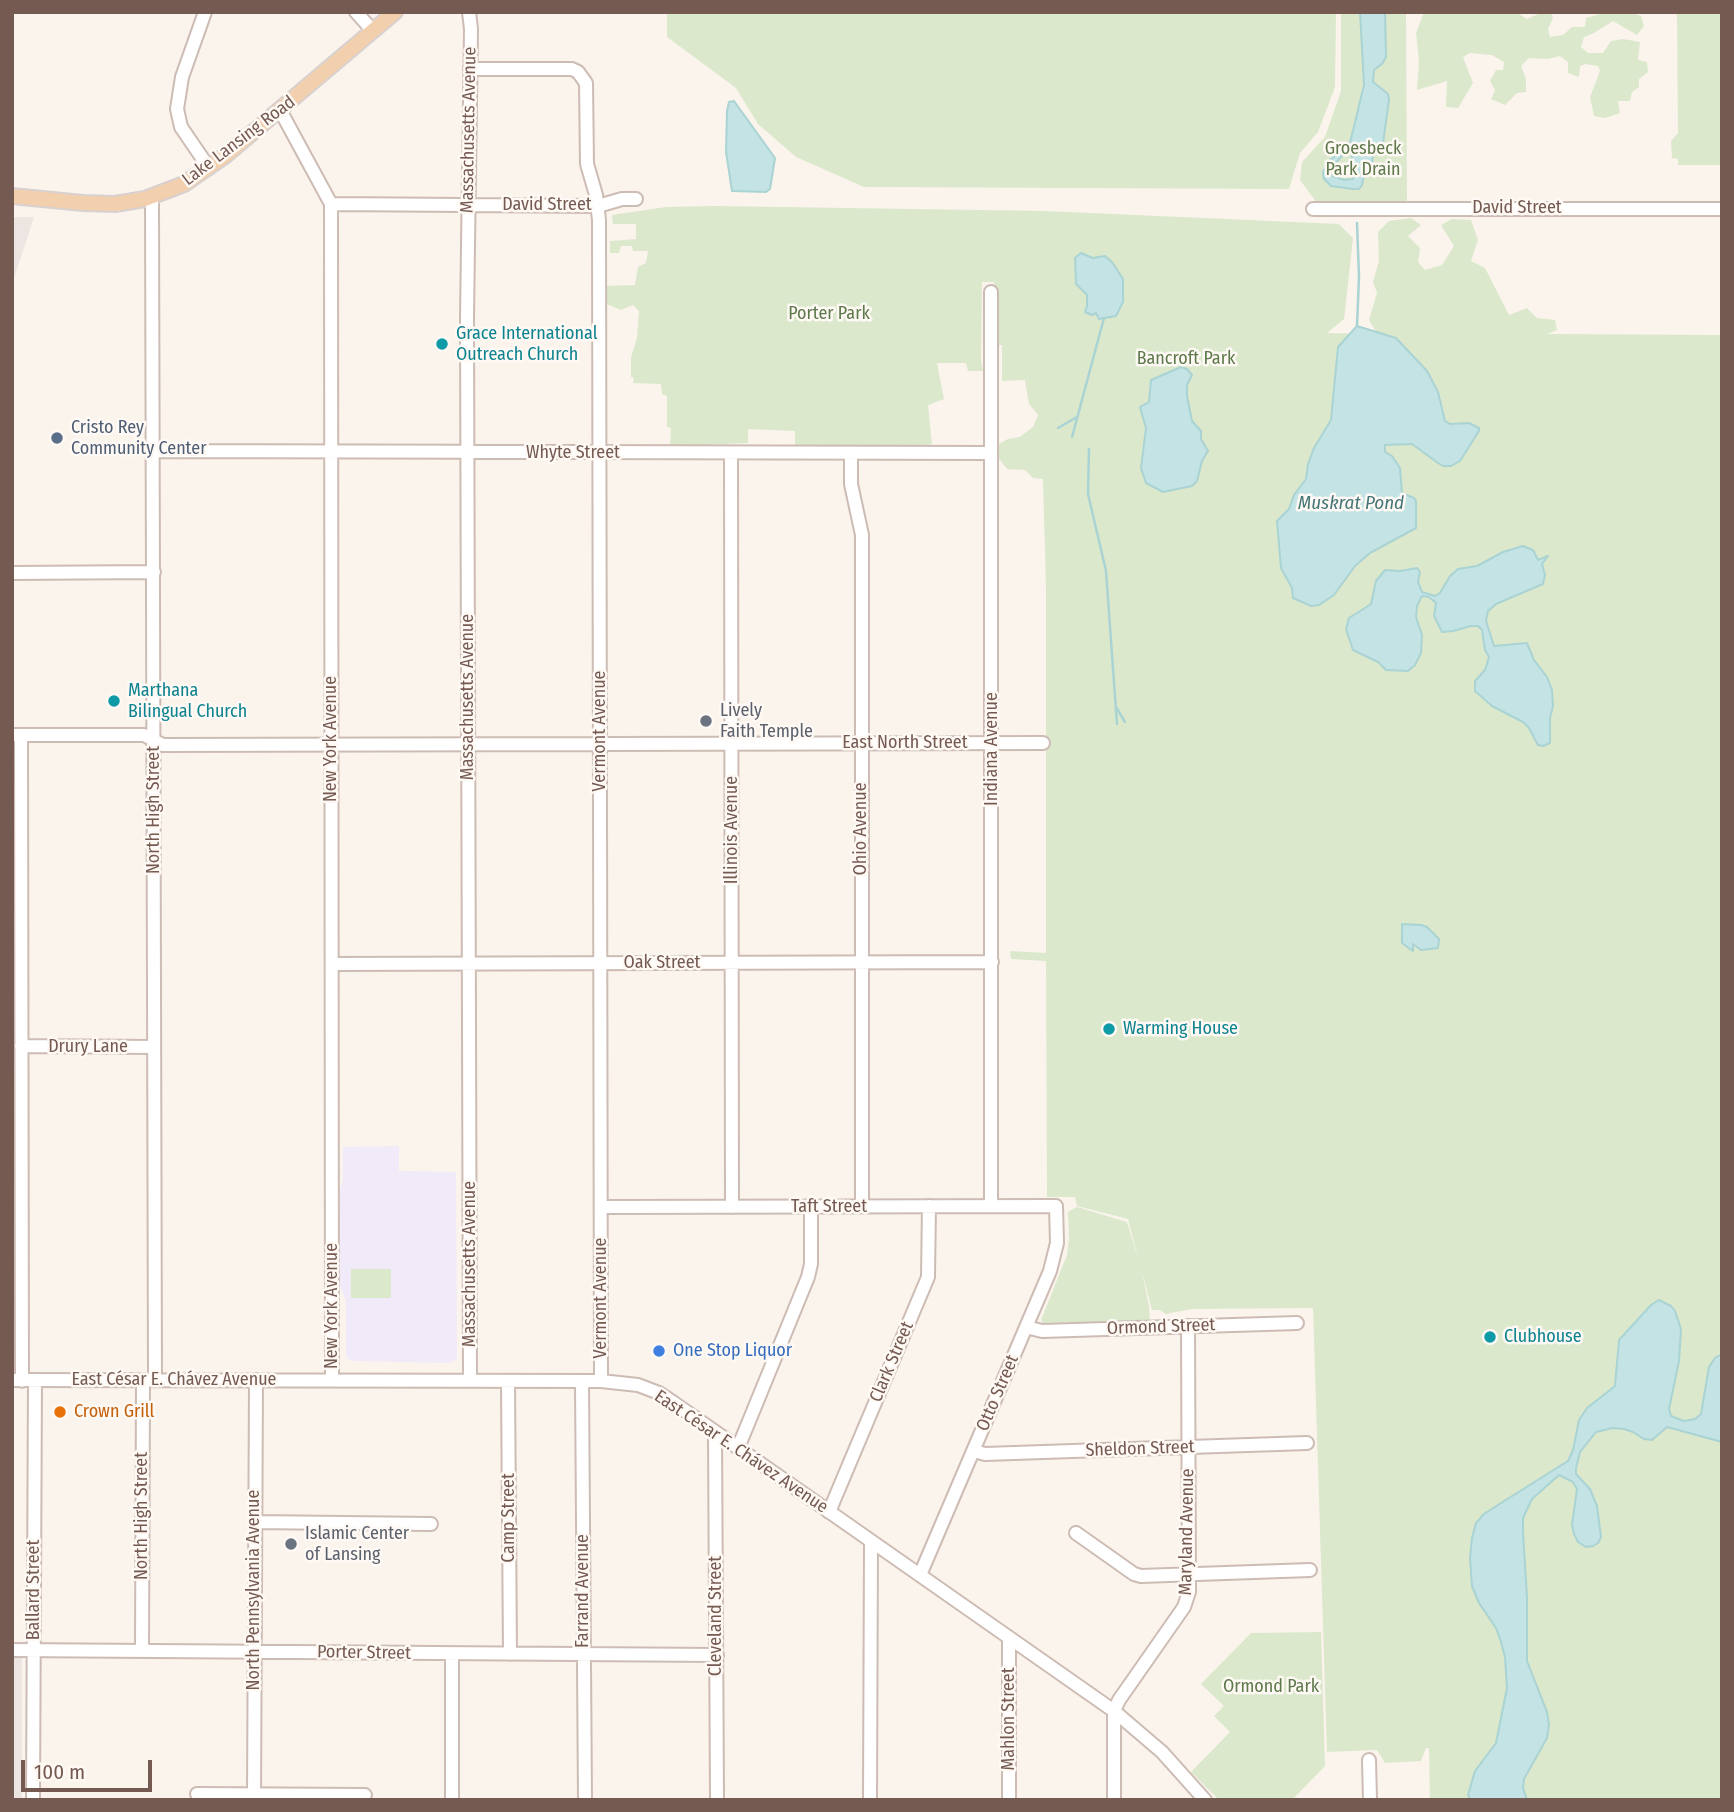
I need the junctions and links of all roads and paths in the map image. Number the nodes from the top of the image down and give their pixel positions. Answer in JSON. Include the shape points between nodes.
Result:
{"nodes":[{"id":1,"x":205,"y":12,"type":"edge"},
{"id":2,"x":356,"y":12,"type":"edge"},
{"id":3,"x":396,"y":12,"type":"edge"},
{"id":4,"x":469,"y":12,"type":"edge"},
{"id":5,"x":373,"y":31,"type":"junction"},
{"id":6,"x":470,"y":69,"type":"junction"},
{"id":7,"x":280,"y":110,"type":"junction"},
{"id":8,"x":209,"y":168,"type":"junction"},
{"id":9,"x":12,"y":196,"type":"edge"},
{"id":10,"x":152,"y":197,"type":"junction"},
{"id":11,"x":636,"y":199,"type":"dead end"},
{"id":12,"x":331,"y":204,"type":"junction"},
{"id":13,"x":468,"y":205,"type":"junction"},
{"id":14,"x":598,"y":206,"type":"junction"},
{"id":15,"x":1313,"y":209,"type":"dead end"},
{"id":16,"x":1722,"y":209,"type":"edge"},
{"id":17,"x":991,"y":292,"type":"dead end"},
{"id":18,"x":154,"y":451,"type":"junction"},
{"id":19,"x":331,"y":452,"type":"junction"},
{"id":20,"x":467,"y":453,"type":"junction"},
{"id":21,"x":731,"y":453,"type":"junction"},
{"id":22,"x":851,"y":453,"type":"junction"},
{"id":23,"x":991,"y":453,"type":"junction"},
{"id":24,"x":600,"y":454,"type":"junction"},
{"id":25,"x":153,"y":572,"type":"junction"},
{"id":26,"x":12,"y":573,"type":"edge"},
{"id":27,"x":16,"y":735,"type":"edge"},
{"id":28,"x":154,"y":740,"type":"junction"},
{"id":29,"x":992,"y":743,"type":"junction"},
{"id":30,"x":1043,"y":743,"type":"dead end"},
{"id":31,"x":331,"y":744,"type":"junction"},
{"id":32,"x":600,"y":744,"type":"junction"},
{"id":33,"x":731,"y":744,"type":"junction"},
{"id":34,"x":861,"y":744,"type":"junction"},
{"id":35,"x":468,"y":745,"type":"junction"},
{"id":36,"x":861,"y":962,"type":"junction"},
{"id":37,"x":992,"y":962,"type":"junction"},
{"id":38,"x":469,"y":963,"type":"junction"},
{"id":39,"x":601,"y":963,"type":"junction"},
{"id":40,"x":732,"y":963,"type":"junction"},
{"id":41,"x":332,"y":964,"type":"junction"},
{"id":42,"x":21,"y":1046,"type":"junction"},
{"id":43,"x":154,"y":1047,"type":"junction"},
{"id":44,"x":862,"y":1206,"type":"junction"},
{"id":45,"x":929,"y":1206,"type":"junction"},
{"id":46,"x":991,"y":1206,"type":"junction"},
{"id":47,"x":1056,"y":1206,"type":"joint"},
{"id":48,"x":601,"y":1207,"type":"junction"},
{"id":49,"x":732,"y":1207,"type":"junction"},
{"id":50,"x":811,"y":1207,"type":"junction"},
{"id":51,"x":1297,"y":1323,"type":"dead end"},
{"id":52,"x":1188,"y":1326,"type":"junction"},
{"id":53,"x":1026,"y":1327,"type":"junction"},
{"id":54,"x":149,"y":1380,"type":"junction"},
{"id":55,"x":256,"y":1380,"type":"junction"},
{"id":56,"x":332,"y":1380,"type":"junction"},
{"id":57,"x":23,"y":1381,"type":"edge"},
{"id":58,"x":470,"y":1381,"type":"junction"},
{"id":59,"x":601,"y":1381,"type":"junction"},
{"id":60,"x":508,"y":1382,"type":"junction"},
{"id":61,"x":582,"y":1382,"type":"junction"},
{"id":62,"x":715,"y":1432,"type":"junction"},
{"id":63,"x":1307,"y":1443,"type":"dead end"},
{"id":64,"x":1188,"y":1447,"type":"junction"},
{"id":65,"x":738,"y":1448,"type":"junction"},
{"id":66,"x":974,"y":1451,"type":"junction"},
{"id":67,"x":829,"y":1512,"type":"junction"},
{"id":68,"x":255,"y":1522,"type":"junction"},
{"id":69,"x":431,"y":1524,"type":"dead end"},
{"id":70,"x":1076,"y":1533,"type":"dead end"},
{"id":71,"x":871,"y":1542,"type":"junction"},
{"id":72,"x":1310,"y":1570,"type":"dead end"},
{"id":73,"x":1189,"y":1574,"type":"junction"},
{"id":74,"x":920,"y":1576,"type":"junction"},
{"id":75,"x":1009,"y":1638,"type":"junction"},
{"id":76,"x":12,"y":1650,"type":"edge"},
{"id":77,"x":34,"y":1650,"type":"junction"},
{"id":78,"x":142,"y":1651,"type":"junction"},
{"id":79,"x":254,"y":1652,"type":"junction"},
{"id":80,"x":452,"y":1654,"type":"junction"},
{"id":81,"x":510,"y":1654,"type":"junction"},
{"id":82,"x":584,"y":1655,"type":"junction"},
{"id":83,"x":716,"y":1656,"type":"junction"},
{"id":84,"x":1114,"y":1711,"type":"junction"},
{"id":85,"x":1369,"y":1760,"type":"dead end"},
{"id":86,"x":197,"y":1794,"type":"dead end"},
{"id":87,"x":365,"y":1796,"type":"dead end"},
{"id":88,"x":254,"y":1797,"type":"edge"},
{"id":89,"x":33,"y":1800,"type":"edge"},
{"id":90,"x":452,"y":1800,"type":"edge"},
{"id":91,"x":585,"y":1800,"type":"edge"},
{"id":92,"x":717,"y":1800,"type":"edge"},
{"id":93,"x":870,"y":1800,"type":"edge"},
{"id":94,"x":1009,"y":1800,"type":"edge"},
{"id":95,"x":1114,"y":1800,"type":"edge"},
{"id":96,"x":1205,"y":1800,"type":"edge"},
{"id":97,"x":1370,"y":1800,"type":"edge"}],
"edges":[{"from":1,"to":8,"type":"street","via":[[179,86],[177,109],[180,127]]},
{"from":2,"to":5,"type":"street"},
{"from":3,"to":5,"type":"main road","name":"Lake Lansing Road"},
{"from":4,"to":6,"type":"street","name":"Massachusetts Avenue"},
{"from":5,"to":7,"type":"main road","name":"Lake Lansing Road"},
{"from":6,"to":13,"type":"street","name":"Massachusetts Avenue"},
{"from":6,"to":14,"type":"street","name":"Vermont Avenue","via":[[578,72],[586,83],[587,164]]},
{"from":7,"to":8,"type":"main road","name":"Lake Lansing Road"},
{"from":7,"to":12,"type":"street","name":"New York Avenue"},
{"from":8,"to":10,"type":"main road","name":"Lake Lansing Road"},
{"from":9,"to":10,"type":"main road","name":"Lake Lansing Road","via":[[102,204]]},
{"from":10,"to":18,"type":"street","name":"North High Street"},
{"from":11,"to":14,"type":"street","name":"David Street"},
{"from":12,"to":13,"type":"street","name":"David Street"},
{"from":12,"to":19,"type":"street","name":"New York Avenue"},
{"from":13,"to":14,"type":"street","name":"David Street"},
{"from":13,"to":20,"type":"street","name":"Massachusetts Avenue"},
{"from":14,"to":24,"type":"street","name":"Vermont Avenue"},
{"from":15,"to":16,"type":"street","name":"David Street"},
{"from":17,"to":23,"type":"street","name":"Indiana Avenue"},
{"from":18,"to":19,"type":"street","name":"Whyte Street"},
{"from":18,"to":25,"type":"street","name":"North High Street"},
{"from":19,"to":20,"type":"street","name":"Whyte Street"},
{"from":19,"to":31,"type":"street","name":"New York Avenue"},
{"from":20,"to":24,"type":"street","name":"Whyte Street"},
{"from":20,"to":35,"type":"street","name":"Massachusetts Avenue"},
{"from":21,"to":22,"type":"street","name":"Whyte Street"},
{"from":21,"to":24,"type":"street","name":"Whyte Street"},
{"from":21,"to":33,"type":"street","name":"Illinois Avenue"},
{"from":22,"to":23,"type":"street","name":"Whyte Street"},
{"from":22,"to":34,"type":"street","name":"Ohio Avenue","via":[[851,484],[862,535]]},
{"from":23,"to":29,"type":"street","name":"Indiana Avenue"},
{"from":24,"to":32,"type":"street","name":"Vermont Avenue"},
{"from":25,"to":26,"type":"street"},
{"from":25,"to":28,"type":"street","name":"North High Street"},
{"from":27,"to":28,"type":"street","name":"East North Street","via":[[144,735]]},
{"from":27,"to":42,"type":"street","name":"Ballard Street"},
{"from":28,"to":31,"type":"street","name":"East North Street","via":[[163,745]]},
{"from":28,"to":43,"type":"street","name":"North High Street"},
{"from":29,"to":30,"type":"street","name":"East North Street"},
{"from":29,"to":34,"type":"street","name":"East North Street"},
{"from":29,"to":37,"type":"street","name":"Indiana Avenue"},
{"from":31,"to":35,"type":"street","name":"East North Street"},
{"from":31,"to":41,"type":"street","name":"New York Avenue"},
{"from":32,"to":33,"type":"street","name":"East North Street"},
{"from":32,"to":35,"type":"street","name":"East North Street"},
{"from":32,"to":39,"type":"street","name":"Vermont Avenue"},
{"from":33,"to":34,"type":"street","name":"East North Street"},
{"from":33,"to":40,"type":"street","name":"Illinois Avenue"},
{"from":34,"to":36,"type":"street","name":"Ohio Avenue"},
{"from":35,"to":38,"type":"street","name":"Massachusetts Avenue"},
{"from":36,"to":37,"type":"street","name":"Oak Street"},
{"from":36,"to":40,"type":"street","name":"Oak Street"},
{"from":36,"to":44,"type":"street","name":"Ohio Avenue"},
{"from":37,"to":46,"type":"street","name":"Indiana Avenue"},
{"from":38,"to":39,"type":"street","name":"Oak Street"},
{"from":38,"to":41,"type":"street","name":"Oak Street"},
{"from":38,"to":58,"type":"street","name":"Massachusetts Avenue"},
{"from":39,"to":40,"type":"street","name":"Oak Street"},
{"from":39,"to":48,"type":"street","name":"Vermont Avenue"},
{"from":40,"to":49,"type":"street","name":"Illinois Avenue"},
{"from":41,"to":56,"type":"street","name":"New York Avenue"},
{"from":42,"to":43,"type":"street","name":"Drury Lane"},
{"from":42,"to":57,"type":"street","name":"Ballard Street"},
{"from":43,"to":54,"type":"street","name":"North High Street"},
{"from":44,"to":45,"type":"street","name":"Taft Street"},
{"from":44,"to":50,"type":"street","name":"Taft Street"},
{"from":45,"to":46,"type":"street","name":"Taft Street"},
{"from":45,"to":67,"type":"street","name":"Clark Street","via":[[928,1276]]},
{"from":46,"to":47,"type":"street","name":"Taft Street"},
{"from":47,"to":53,"type":"street","name":"Otto Street","via":[[1055,1257]]},
{"from":48,"to":49,"type":"street","name":"Taft Street"},
{"from":48,"to":59,"type":"street","name":"Vermont Avenue"},
{"from":49,"to":50,"type":"street","name":"Taft Street"},
{"from":50,"to":65,"type":"street","via":[[808,1277]]},
{"from":51,"to":52,"type":"street","name":"Ormond Street"},
{"from":52,"to":53,"type":"street","name":"Ormond Street","via":[[1042,1331]]},
{"from":52,"to":64,"type":"street","name":"Maryland Avenue"},
{"from":53,"to":66,"type":"street","name":"Otto Street"},
{"from":54,"to":55,"type":"street","name":"East César E. Chávez Avenue"},
{"from":54,"to":57,"type":"street","name":"East César E. Chávez Avenue"},
{"from":54,"to":78,"type":"street","name":"North High Street"},
{"from":55,"to":56,"type":"street","name":"East César E. Chávez Avenue"},
{"from":55,"to":68,"type":"street","name":"North Pennsylvania Avenue"},
{"from":56,"to":58,"type":"street","name":"East César E. Chávez Avenue"},
{"from":57,"to":77,"type":"street","name":"Ballard Street"},
{"from":58,"to":60,"type":"street","name":"East César E. Chávez Avenue"},
{"from":59,"to":61,"type":"street","name":"East César E. Chávez Avenue"},
{"from":59,"to":62,"type":"street","name":"East César E. Chávez Avenue","via":[[627,1382],[659,1393]]},
{"from":60,"to":61,"type":"street","name":"East César E. Chávez Avenue"},
{"from":60,"to":81,"type":"street","name":"Camp Street"},
{"from":61,"to":82,"type":"street","name":"Farrand Avenue"},
{"from":62,"to":65,"type":"street","name":"East César E. Chávez Avenue"},
{"from":62,"to":83,"type":"street","name":"Cleveland Street"},
{"from":63,"to":64,"type":"street","name":"Sheldon Street"},
{"from":64,"to":66,"type":"street","name":"Sheldon Street"},
{"from":64,"to":73,"type":"street","name":"Maryland Avenue"},
{"from":65,"to":67,"type":"street","name":"East César E. Chávez Avenue"},
{"from":66,"to":74,"type":"street","name":"Otto Street"},
{"from":67,"to":71,"type":"street","name":"East César E. Chávez Avenue"},
{"from":68,"to":69,"type":"street"},
{"from":68,"to":79,"type":"street","name":"North Pennsylvania Avenue"},
{"from":70,"to":73,"type":"street","via":[[1134,1574]]},
{"from":71,"to":74,"type":"street","name":"East César E. Chávez Avenue"},
{"from":71,"to":93,"type":"street"},
{"from":72,"to":73,"type":"street"},
{"from":73,"to":84,"type":"street","name":"Maryland Avenue","via":[[1184,1607]]},
{"from":74,"to":75,"type":"street","name":"East César E. Chávez Avenue"},
{"from":75,"to":84,"type":"street","name":"East César E. Chávez Avenue"},
{"from":75,"to":94,"type":"street","name":"Mahlon Street"},
{"from":76,"to":77,"type":"street","name":"Porter Street"},
{"from":77,"to":78,"type":"street","name":"Porter Street"},
{"from":77,"to":89,"type":"street","name":"Ballard Street"},
{"from":78,"to":79,"type":"street","name":"Porter Street"},
{"from":79,"to":80,"type":"street","name":"Porter Street"},
{"from":79,"to":88,"type":"street","name":"North Pennsylvania Avenue"},
{"from":80,"to":81,"type":"street","name":"Porter Street"},
{"from":80,"to":90,"type":"street"},
{"from":81,"to":82,"type":"street","name":"Porter Street"},
{"from":82,"to":83,"type":"street","name":"Porter Street"},
{"from":82,"to":91,"type":"street","name":"Farrand Avenue"},
{"from":83,"to":92,"type":"street","name":"Cleveland Street"},
{"from":84,"to":95,"type":"street"},
{"from":84,"to":96,"type":"street","name":"East César E. Chávez Avenue","via":[[1162,1752]]},
{"from":85,"to":97,"type":"street"},
{"from":86,"to":88,"type":"street"},
{"from":87,"to":88,"type":"street"}]}
